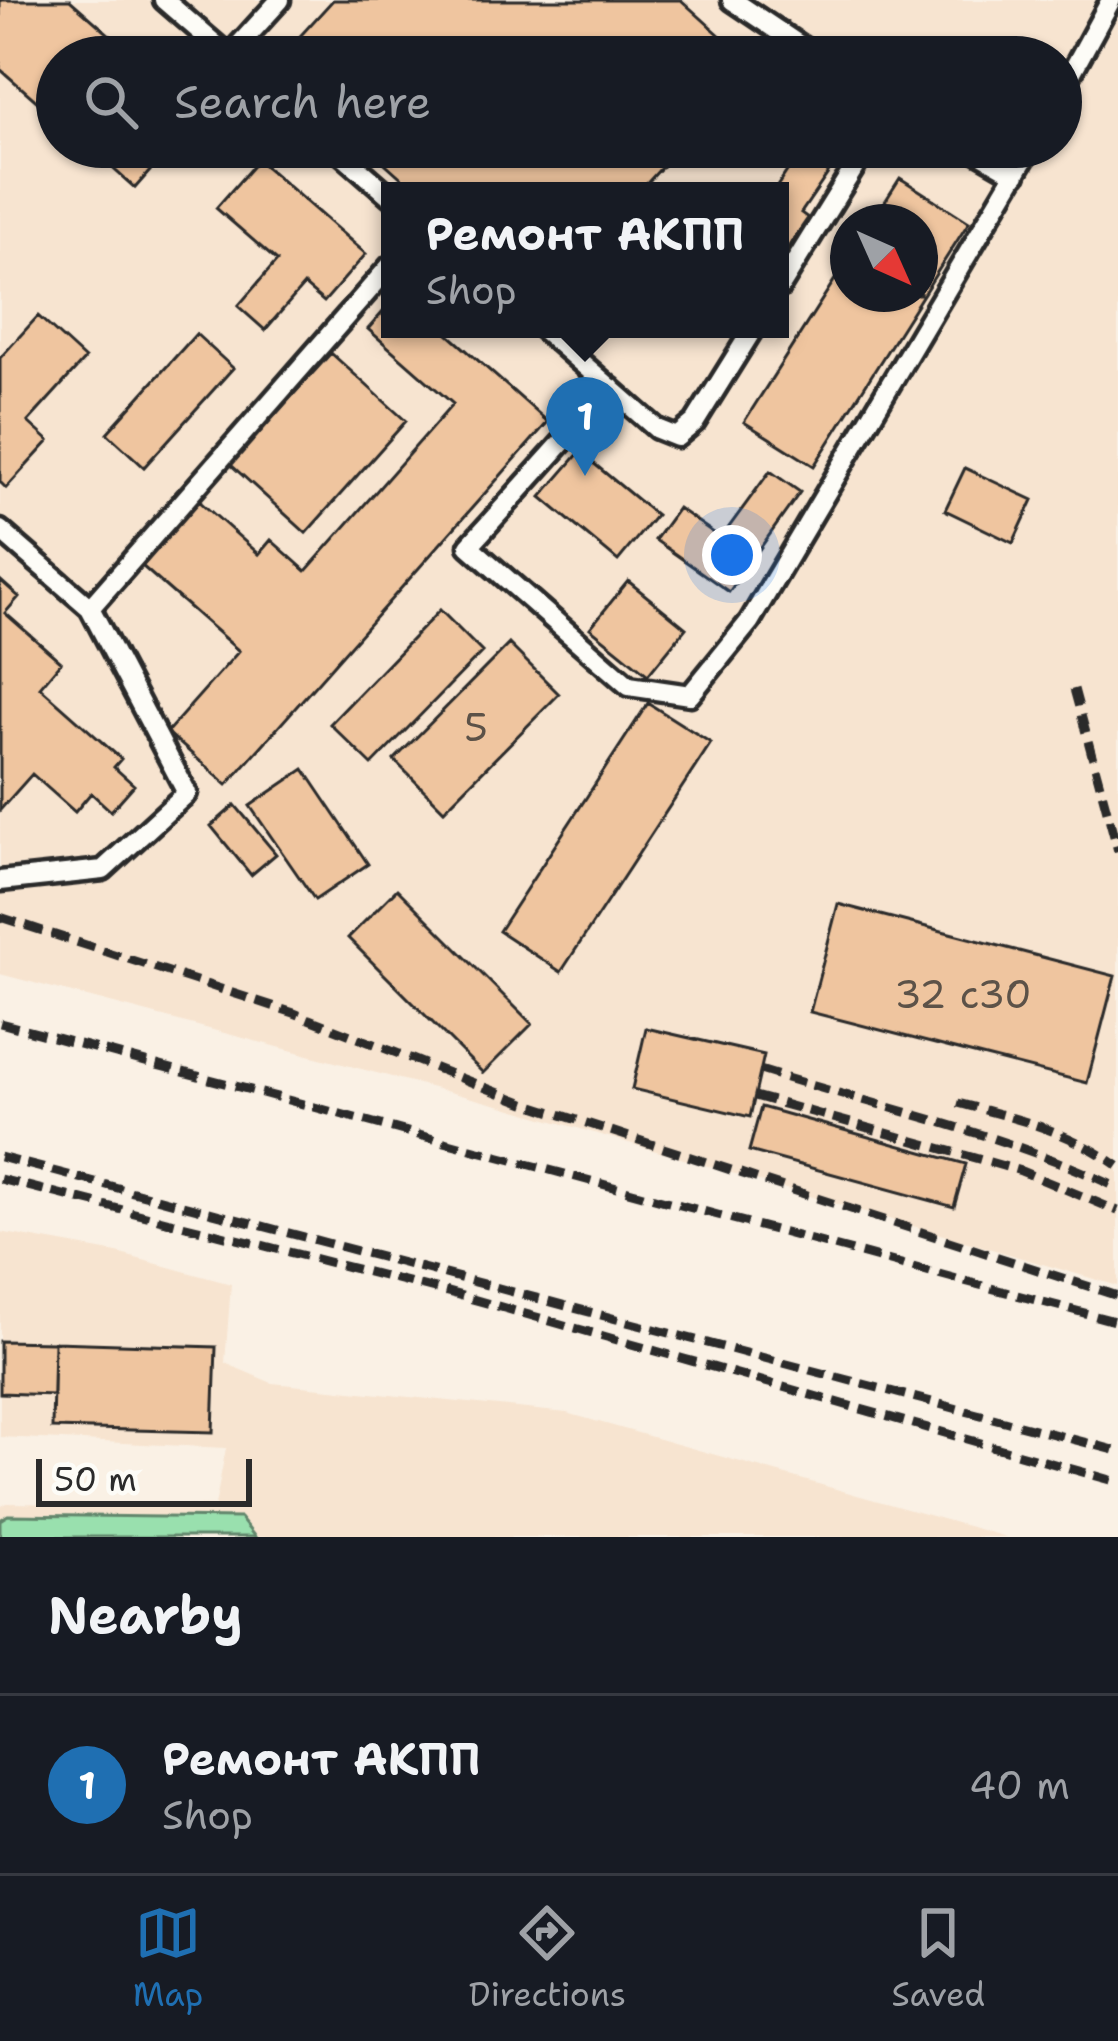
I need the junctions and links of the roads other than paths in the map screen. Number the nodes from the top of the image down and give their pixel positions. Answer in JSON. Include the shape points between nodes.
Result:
{"nodes":[{"id":1,"x":164,"y":0,"type":"edge"},
{"id":2,"x":280,"y":0,"type":"edge"},
{"id":3,"x":733,"y":0,"type":"edge"},
{"id":4,"x":1111,"y":0,"type":"edge"},
{"id":5,"x":206,"y":36,"type":"edge"},
{"id":6,"x":247,"y":36,"type":"edge"},
{"id":7,"x":787,"y":36,"type":"edge"},
{"id":8,"x":1082,"y":53,"type":"edge"},
{"id":9,"x":358,"y":168,"type":"edge"},
{"id":10,"x":854,"y":168,"type":"edge"},
{"id":11,"x":1006,"y":168,"type":"edge"},
{"id":12,"x":1019,"y":168,"type":"edge"},
{"id":13,"x":1016,"y":174,"type":"junction"},
{"id":14,"x":381,"y":188,"type":"edge"},
{"id":15,"x":789,"y":272,"type":"edge"},
{"id":16,"x":381,"y":276,"type":"edge"},
{"id":17,"x":553,"y":338,"type":"edge"},
{"id":18,"x":748,"y":338,"type":"edge"},
{"id":19,"x":611,"y":388,"type":"junction"},
{"id":20,"x":0,"y":530,"type":"edge"},
{"id":21,"x":90,"y":608,"type":"junction"},
{"id":22,"x":0,"y":881,"type":"edge"}],
"edges":[{"from":1,"to":5,"type":"lane"},
{"from":2,"to":6,"type":"lane"},
{"from":3,"to":7,"type":"lane"},
{"from":4,"to":8,"type":"lane"},
{"from":9,"to":14,"type":"lane"},
{"from":10,"to":15,"type":"lane"},
{"from":11,"to":13,"type":"lane"},
{"from":12,"to":13,"type":"lane"},
{"from":13,"to":19,"type":"lane","via":[[750,621],[690,695],[629,686],[469,546]]},
{"from":16,"to":21,"type":"lane"},
{"from":17,"to":19,"type":"lane"},
{"from":18,"to":19,"type":"lane","via":[[677,437]]},
{"from":20,"to":21,"type":"lane"},
{"from":21,"to":22,"type":"lane","via":[[187,793],[103,870]]}]}
